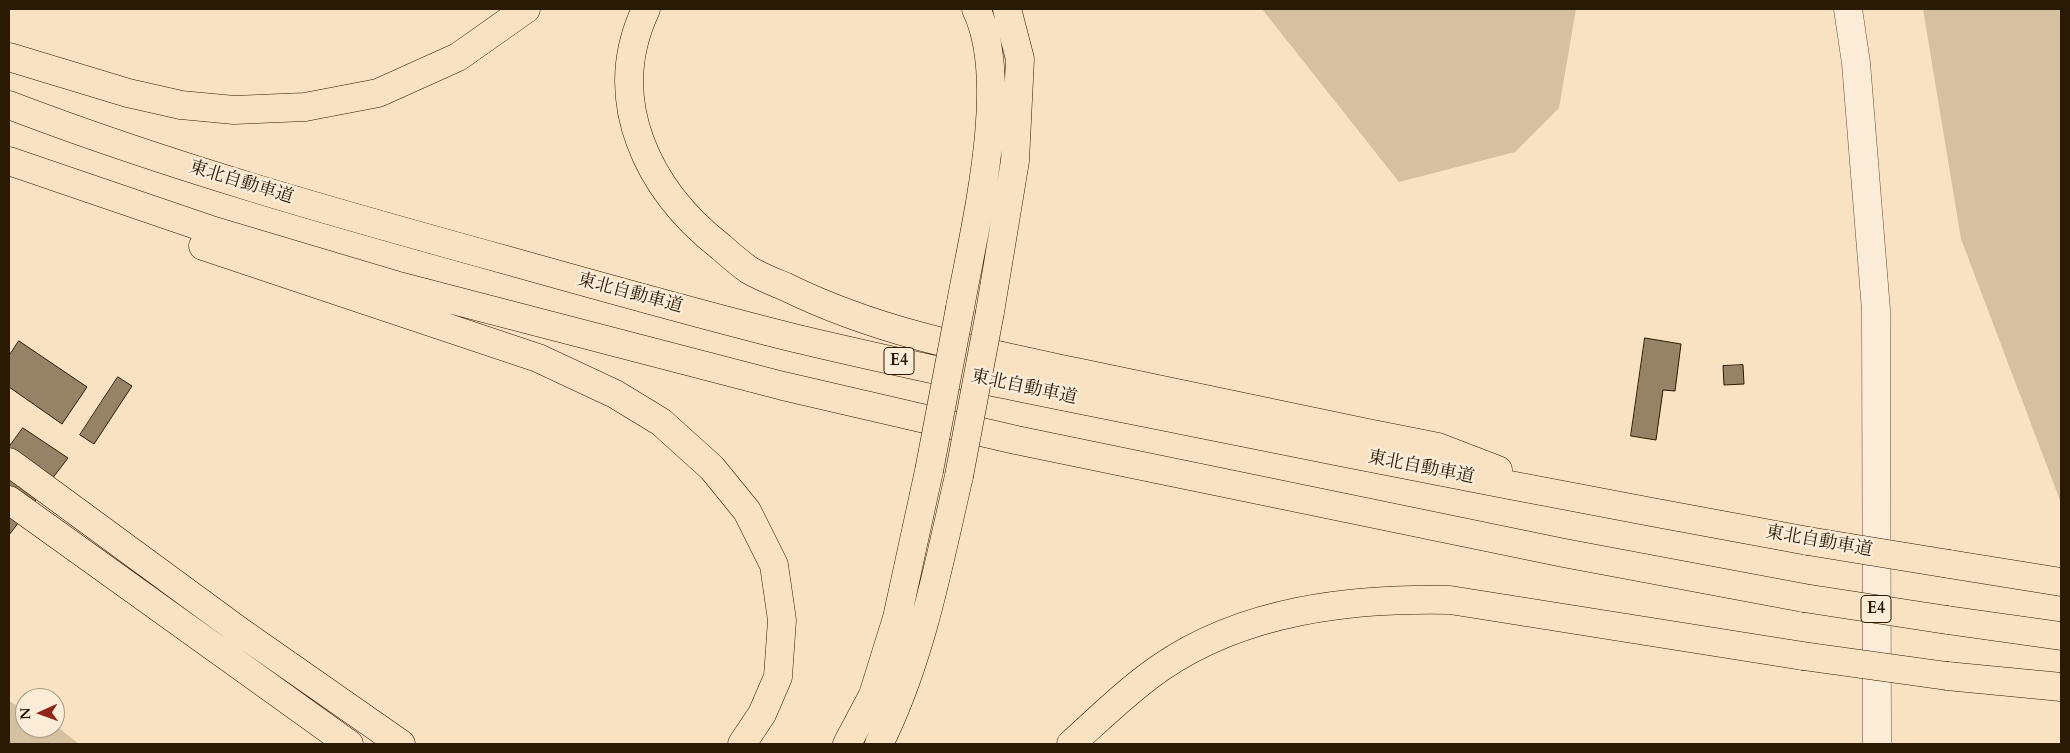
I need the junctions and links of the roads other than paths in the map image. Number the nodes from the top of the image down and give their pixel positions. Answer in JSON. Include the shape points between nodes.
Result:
{"nodes":[{"id":1,"x":526,"y":9,"type":"edge"},
{"id":2,"x":646,"y":9,"type":"edge"},
{"id":3,"x":976,"y":9,"type":"edge"},
{"id":4,"x":1007,"y":9,"type":"edge"},
{"id":5,"x":1848,"y":9,"type":"edge"},
{"id":6,"x":9,"y":57,"type":"edge"},
{"id":7,"x":9,"y":104,"type":"edge"},
{"id":8,"x":9,"y":161,"type":"edge"},
{"id":9,"x":48,"y":176,"type":"junction"},
{"id":10,"x":9,"y":462,"type":"edge"},
{"id":11,"x":1571,"y":498,"type":"junction"},
{"id":12,"x":9,"y":500,"type":"edge"},
{"id":13,"x":2061,"y":582,"type":"edge"},
{"id":14,"x":2061,"y":636,"type":"edge"},
{"id":15,"x":2061,"y":687,"type":"edge"},
{"id":16,"x":349,"y":744,"type":"edge"},
{"id":17,"x":401,"y":744,"type":"edge"},
{"id":18,"x":742,"y":744,"type":"edge"},
{"id":19,"x":847,"y":744,"type":"edge"},
{"id":20,"x":879,"y":744,"type":"edge"},
{"id":21,"x":1071,"y":744,"type":"edge"},
{"id":22,"x":1878,"y":744,"type":"edge"}],
"edges":[{"from":1,"to":6,"type":"highway","via":[[458,58],[378,94],[305,107],[234,110],[181,105],[128,93]]},
{"from":2,"to":11,"type":"highway","via":[[634,43],[630,76],[631,109],[643,150],[660,184],[695,227],[749,269],[812,300],[888,329],[1066,370],[1438,447]]},
{"from":3,"to":19,"type":"highway","bridge":true,"via":[[990,56],[992,106],[982,188],[929,471],[897,618],[873,695]]},
{"from":4,"to":20,"type":"highway","bridge":true,"via":[[1020,59],[1015,161],[990,312],[959,476],[923,628],[902,695]]},
{"from":5,"to":22,"type":"street","via":[[1856,63],[1876,310]]},
{"from":7,"to":11,"type":"highway","name":"東北自動車道","number":"E4","via":[[229,180],[407,233],[793,337],[1025,389]]},
{"from":8,"to":9,"type":"highway","number":"E4"},
{"from":9,"to":14,"type":"highway","number":"E4","bridge":true,"via":[[214,231],[395,285],[783,386],[1016,440],[1564,553],[1804,598]]},
{"from":9,"to":18,"type":"highway","via":[[207,248],[538,358],[615,394],[661,422],[712,468],[747,510],[774,565],[782,620],[778,677],[762,714]]},
{"from":10,"to":17,"type":"highway","via":[[242,633]]},
{"from":11,"to":13,"type":"highway","name":"東北自動車道","number":"E4","bridge":true},
{"from":12,"to":16,"type":"highway"},
{"from":15,"to":21,"type":"highway","bridge":true,"via":[[1946,676],[1803,656],[1450,600],[1403,599],[1316,607],[1233,631],[1160,667]]}]}
